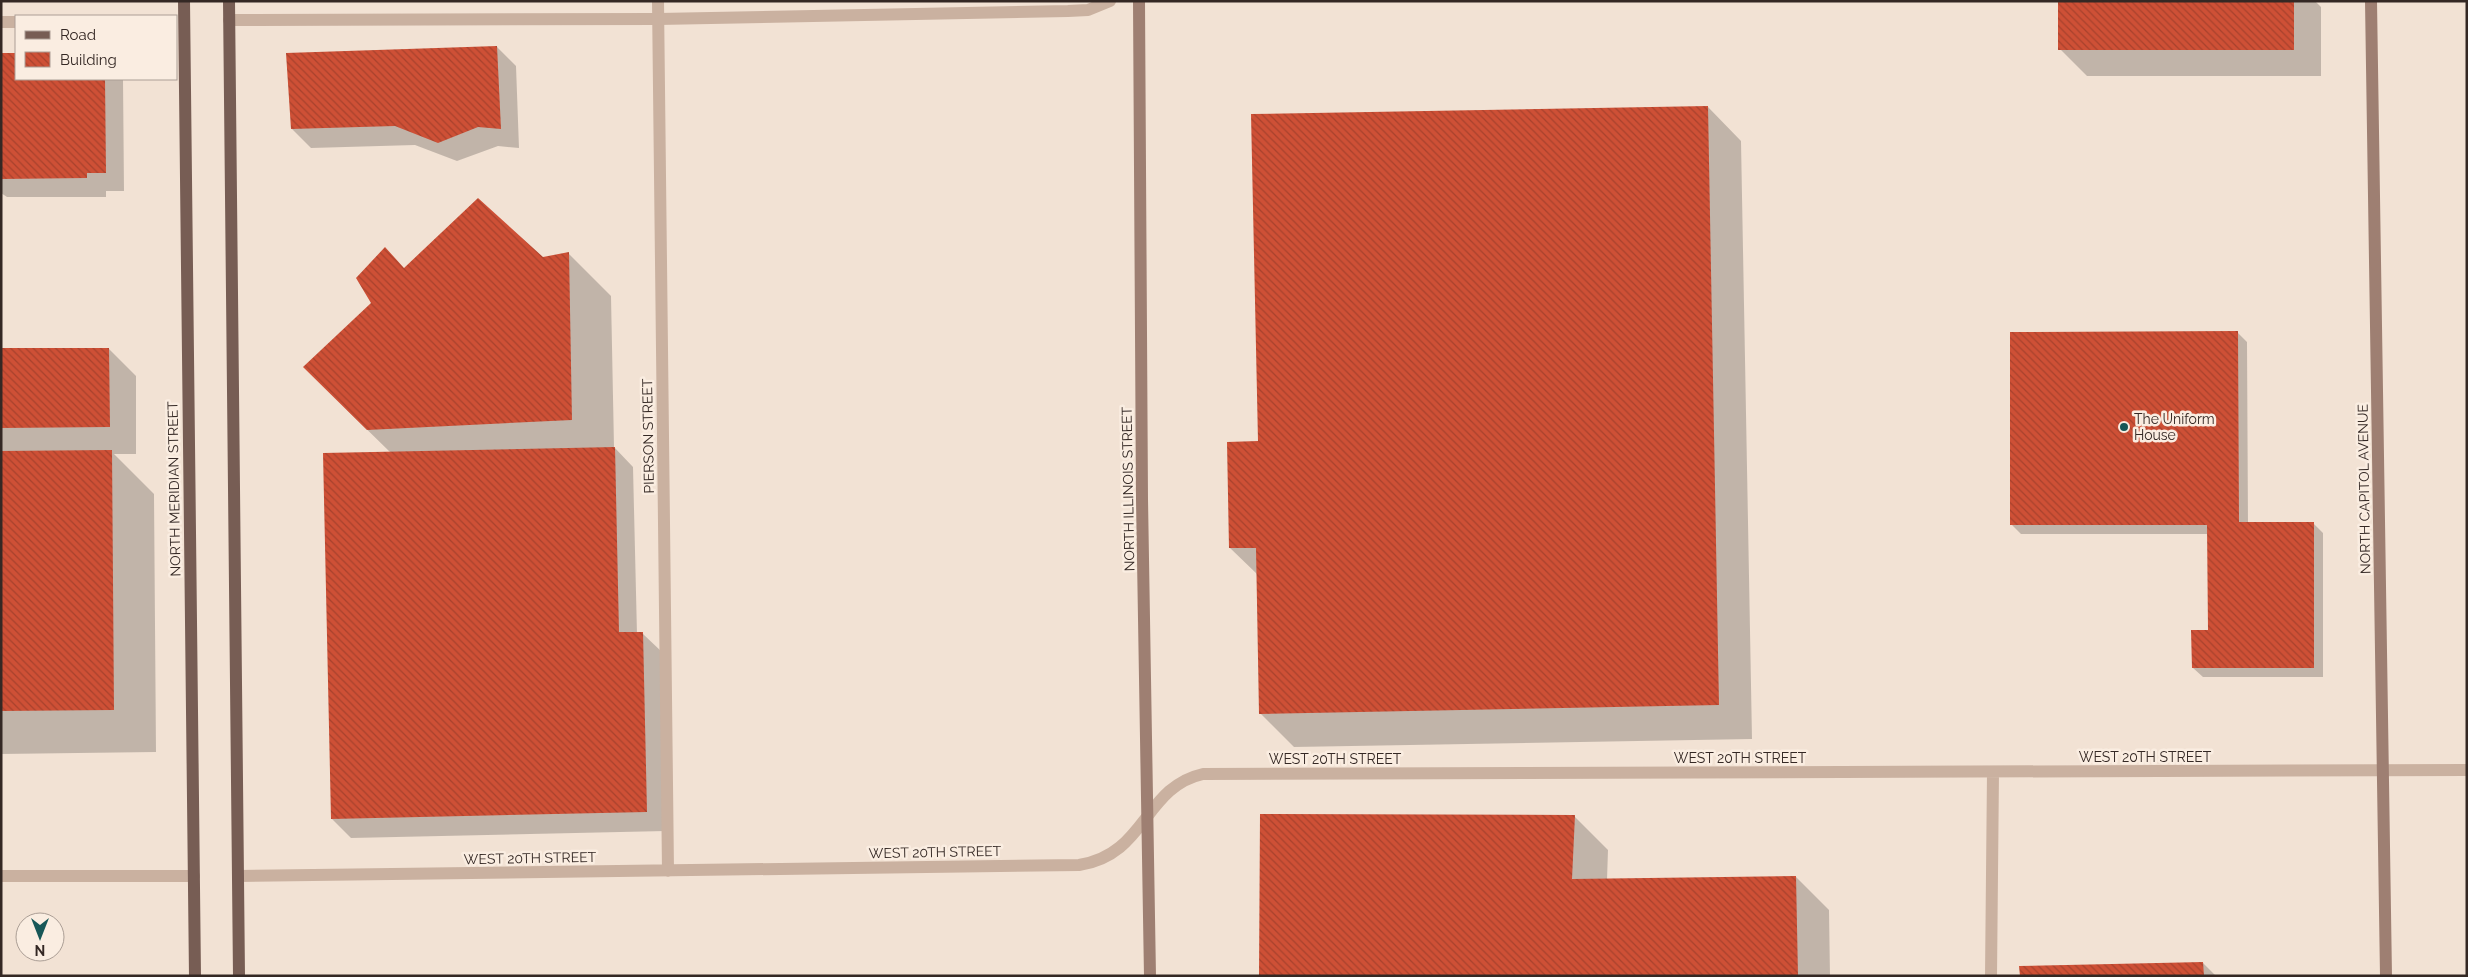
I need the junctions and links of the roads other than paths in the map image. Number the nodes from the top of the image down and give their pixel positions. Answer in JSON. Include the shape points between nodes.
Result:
{"nodes":[{"id":1,"x":184,"y":1,"type":"edge"},
{"id":2,"x":229,"y":1,"type":"edge"},
{"id":3,"x":658,"y":1,"type":"edge"},
{"id":4,"x":1110,"y":1,"type":"edge"},
{"id":5,"x":1139,"y":1,"type":"edge"},
{"id":6,"x":2371,"y":1,"type":"edge"},
{"id":7,"x":658,"y":19,"type":"junction"},
{"id":8,"x":230,"y":20,"type":"junction"},
{"id":9,"x":180,"y":21,"type":"edge"},
{"id":10,"x":1,"y":22,"type":"edge"},
{"id":11,"x":15,"y":22,"type":"edge"},
{"id":12,"x":2467,"y":770,"type":"edge"},
{"id":13,"x":2383,"y":771,"type":"junction"},
{"id":14,"x":1993,"y":772,"type":"junction"},
{"id":15,"x":1148,"y":818,"type":"junction"},
{"id":16,"x":668,"y":871,"type":"junction"},
{"id":17,"x":1,"y":876,"type":"edge"},
{"id":18,"x":194,"y":876,"type":"junction"},
{"id":19,"x":238,"y":876,"type":"junction"},
{"id":20,"x":195,"y":976,"type":"edge"},
{"id":21,"x":239,"y":976,"type":"edge"},
{"id":22,"x":1150,"y":976,"type":"edge"},
{"id":23,"x":1991,"y":976,"type":"edge"},
{"id":24,"x":2386,"y":976,"type":"edge"}],
"edges":[{"from":1,"to":9,"type":"main road","name":"NORTH MERIDIAN STREET"},
{"from":2,"to":8,"type":"main road"},
{"from":3,"to":7,"type":"street","name":"PIERSON STREET"},
{"from":4,"to":7,"type":"street","via":[[1088,10]]},
{"from":5,"to":15,"type":"main road","name":"NORTH ILLINOIS STREET"},
{"from":6,"to":13,"type":"main road","name":"NORTH CAPITOL AVENUE"},
{"from":7,"to":8,"type":"street"},
{"from":7,"to":16,"type":"street","name":"PIERSON STREET"},
{"from":8,"to":19,"type":"main road"},
{"from":9,"to":18,"type":"main road","name":"NORTH MERIDIAN STREET"},
{"from":10,"to":11,"type":"street"},
{"from":12,"to":13,"type":"street","name":"WEST 20TH STREET"},
{"from":13,"to":14,"type":"street","name":"WEST 20TH STREET"},
{"from":13,"to":24,"type":"main road","name":"NORTH CAPITOL AVENUE"},
{"from":14,"to":15,"type":"street","name":"WEST 20TH STREET","via":[[1203,774],[1188,777],[1168,791]]},
{"from":14,"to":23,"type":"street"},
{"from":15,"to":16,"type":"street","name":"WEST 20TH STREET","via":[[1129,842],[1101,860],[1079,865]]},
{"from":15,"to":22,"type":"main road","name":"NORTH ILLINOIS STREET"},
{"from":16,"to":19,"type":"street","name":"WEST 20TH STREET"},
{"from":17,"to":18,"type":"street"},
{"from":18,"to":20,"type":"main road","name":"NORTH MERIDIAN STREET"},
{"from":19,"to":21,"type":"main road"}]}
